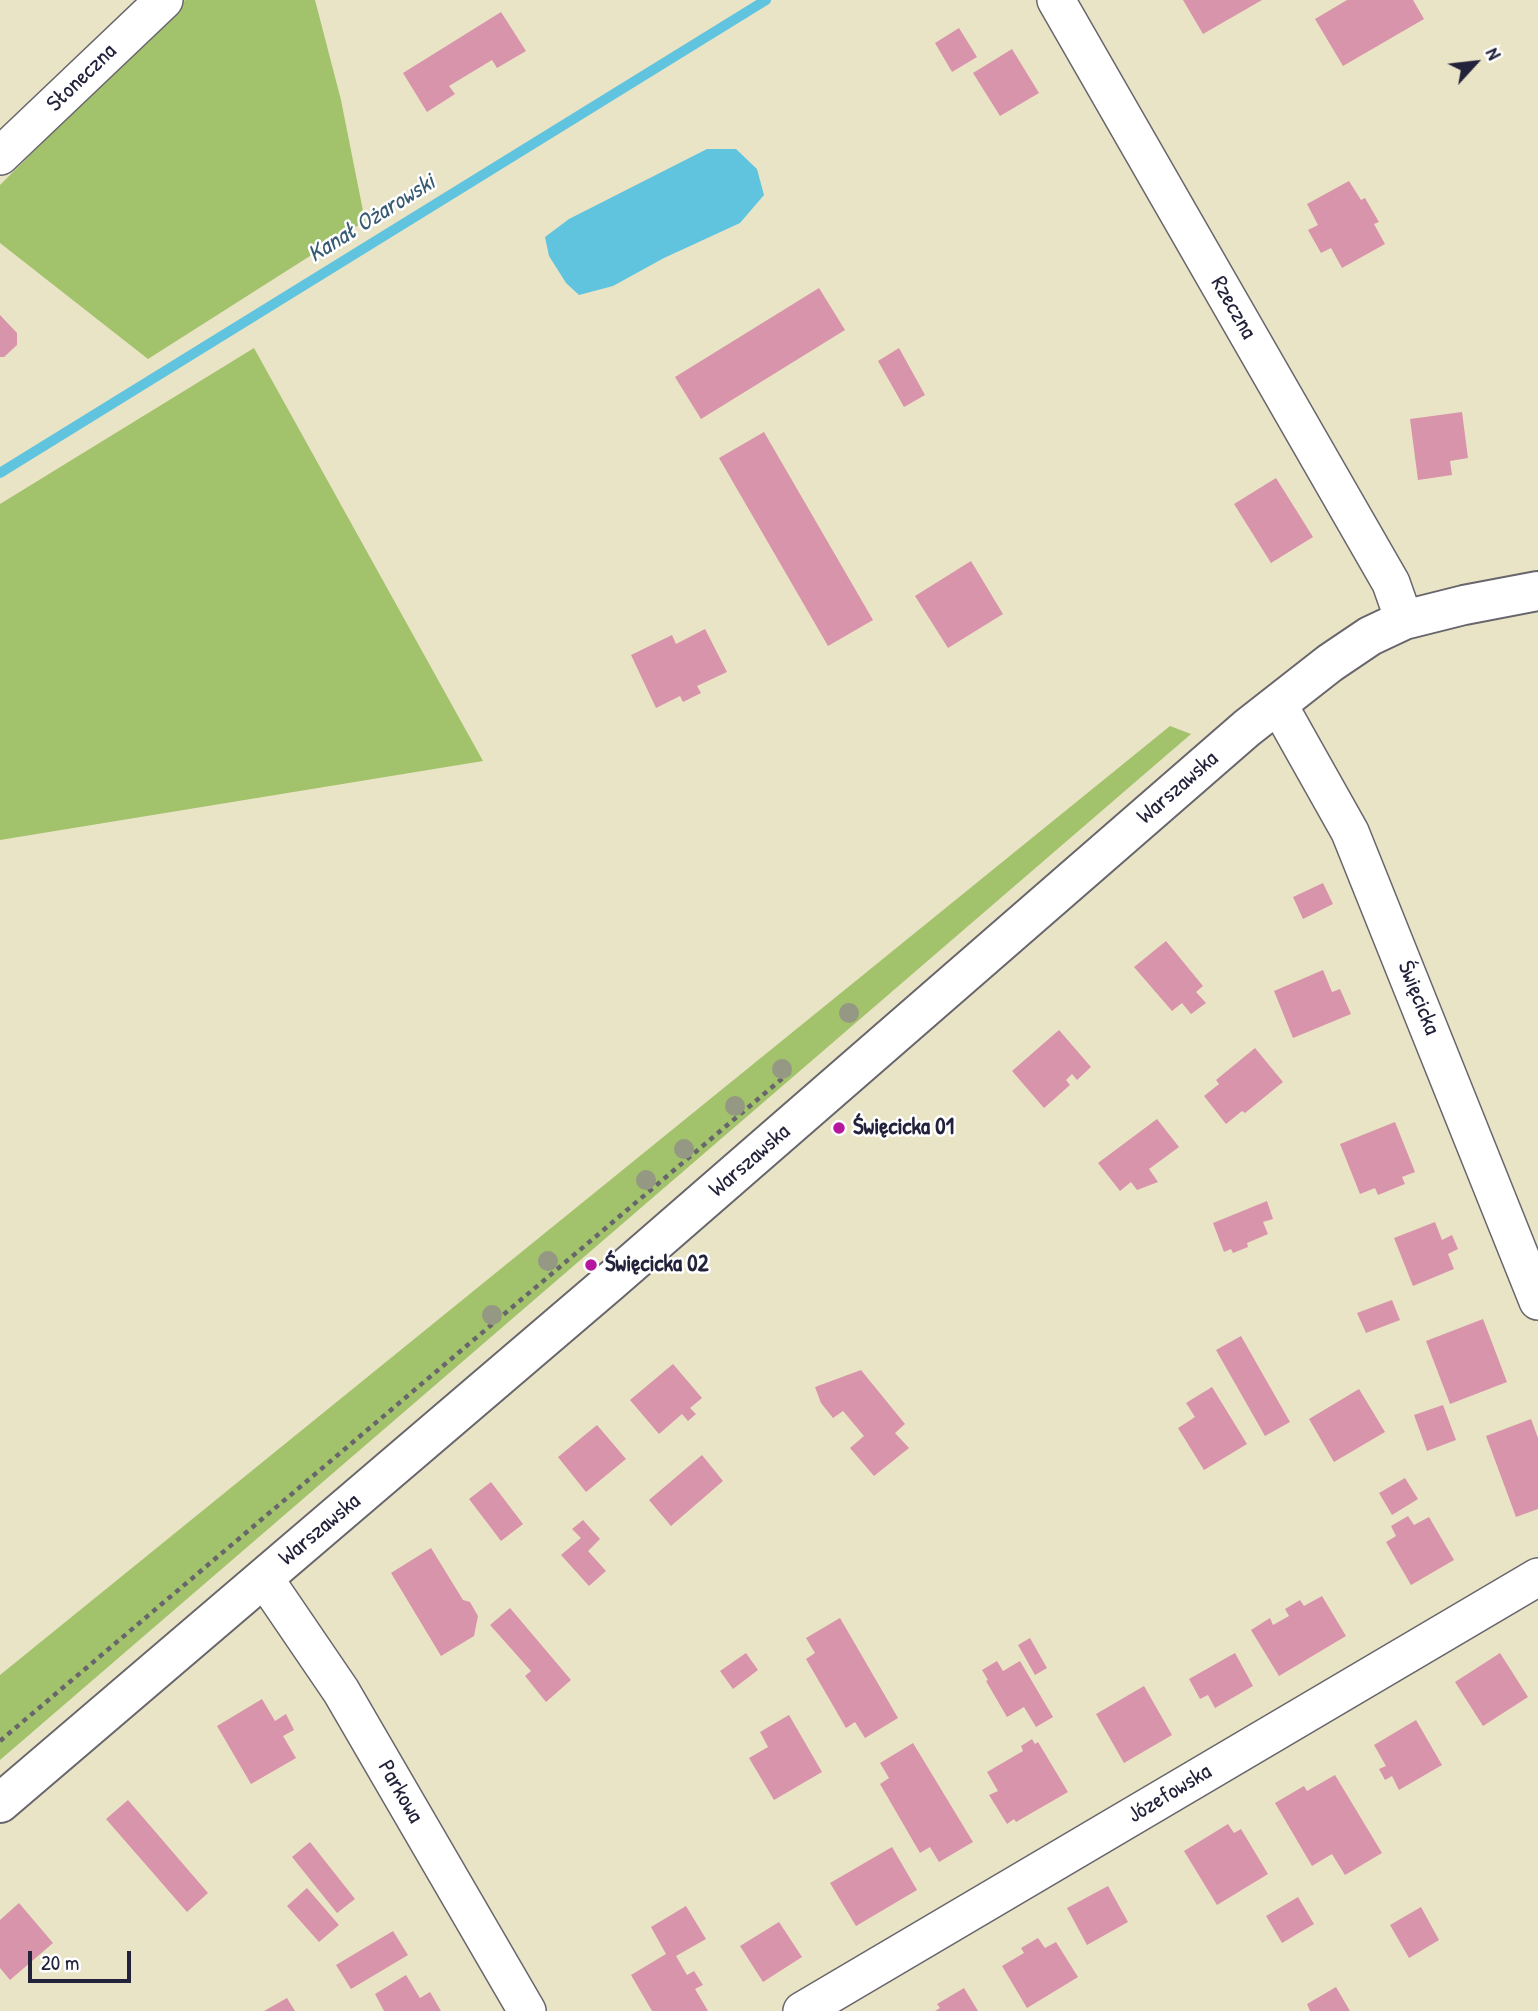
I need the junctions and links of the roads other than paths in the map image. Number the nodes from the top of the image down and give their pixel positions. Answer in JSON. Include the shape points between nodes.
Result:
{"nodes":[{"id":1,"x":163,"y":0,"type":"edge"},
{"id":2,"x":1056,"y":0,"type":"edge"},
{"id":3,"x":0,"y":156,"type":"edge"},
{"id":4,"x":1538,"y":591,"type":"edge"},
{"id":5,"x":1404,"y":620,"type":"junction"},
{"id":6,"x":1278,"y":704,"type":"junction"},
{"id":7,"x":1538,"y":1301,"type":"edge"},
{"id":8,"x":1538,"y":1577,"type":"edge"},
{"id":9,"x":264,"y":1578,"type":"junction"},
{"id":10,"x":0,"y":1803,"type":"edge"},
{"id":11,"x":527,"y":2011,"type":"edge"},
{"id":12,"x":803,"y":2011,"type":"edge"}],
"edges":[{"from":1,"to":3,"type":"street","name":"Słoneczna"},
{"from":2,"to":5,"type":"street","name":"Rzeczna","via":[[1391,583]]},
{"from":4,"to":5,"type":"main road","name":"Warszawska"},
{"from":5,"to":6,"type":"main road","name":"Warszawska","via":[[1330,663]]},
{"from":6,"to":7,"type":"street","name":"Święcicka","via":[[1350,832]]},
{"from":6,"to":9,"type":"main road","name":"Warszawska"},
{"from":8,"to":12,"type":"street","name":"Józefowska"},
{"from":9,"to":10,"type":"main road","name":"Warszawska"},
{"from":9,"to":11,"type":"street","name":"Parkowa","via":[[341,1690]]}]}
